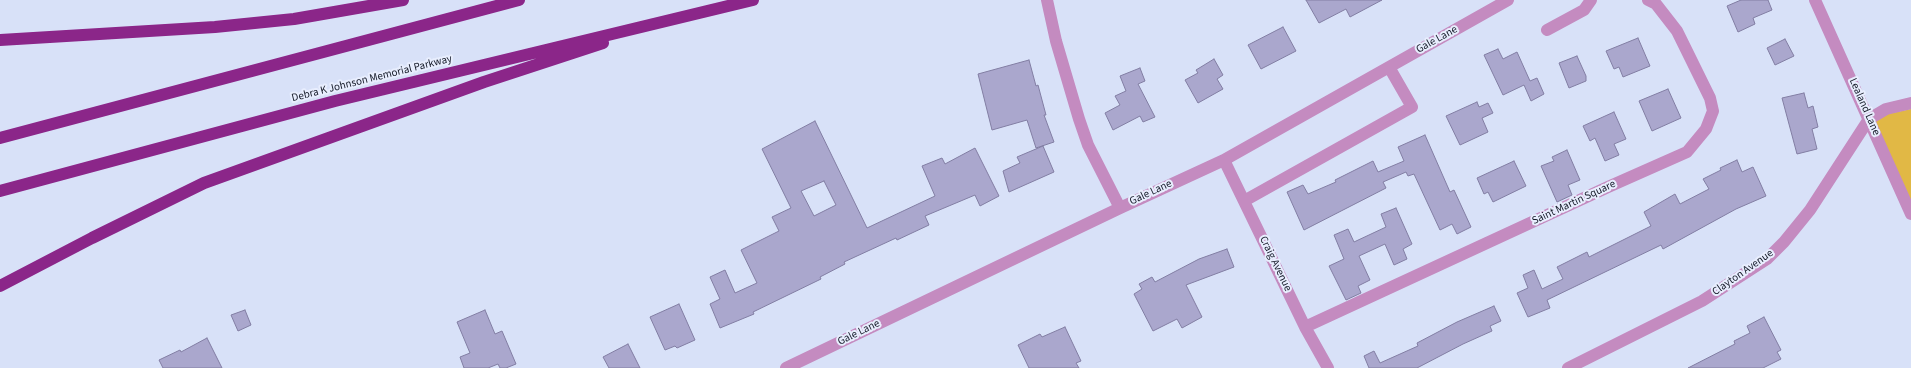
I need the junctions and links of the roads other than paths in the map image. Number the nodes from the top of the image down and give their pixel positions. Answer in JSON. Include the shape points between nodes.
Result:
{"nodes":[{"id":1,"x":403,"y":0,"type":"edge"},
{"id":2,"x":519,"y":0,"type":"edge"},
{"id":3,"x":753,"y":0,"type":"edge"},
{"id":4,"x":1047,"y":0,"type":"edge"},
{"id":5,"x":1508,"y":0,"type":"edge"},
{"id":6,"x":1591,"y":0,"type":"edge"},
{"id":7,"x":1815,"y":0,"type":"edge"},
{"id":8,"x":1652,"y":2,"type":"edge"},
{"id":9,"x":689,"y":15,"type":"junction"},
{"id":10,"x":1547,"y":30,"type":"dead end"},
{"id":11,"x":0,"y":40,"type":"edge"},
{"id":12,"x":1389,"y":67,"type":"junction"},
{"id":13,"x":1911,"y":103,"type":"edge"},
{"id":14,"x":1869,"y":119,"type":"junction"},
{"id":15,"x":0,"y":138,"type":"edge"},
{"id":16,"x":1224,"y":160,"type":"junction"},
{"id":17,"x":0,"y":191,"type":"edge"},
{"id":18,"x":1244,"y":201,"type":"junction"},
{"id":19,"x":1120,"y":208,"type":"junction"},
{"id":20,"x":1911,"y":214,"type":"edge"},
{"id":21,"x":0,"y":286,"type":"edge"},
{"id":22,"x":1305,"y":327,"type":"junction"},
{"id":23,"x":786,"y":368,"type":"edge"},
{"id":24,"x":1328,"y":368,"type":"edge"},
{"id":25,"x":1568,"y":368,"type":"edge"}],
"edges":[{"from":1,"to":11,"type":"highway","via":[[294,19],[215,27]]},
{"from":2,"to":15,"type":"highway"},
{"from":3,"to":9,"type":"highway","name":"Debra K Johnson Memorial Parkway"},
{"from":4,"to":19,"type":"street","via":[[1056,41],[1088,145]]},
{"from":5,"to":12,"type":"street","name":"Gale Lane"},
{"from":6,"to":10,"type":"street","via":[[1584,10]]},
{"from":7,"to":14,"type":"street","name":"Lealand Lane"},
{"from":8,"to":22,"type":"street","name":"Saint Martin Square","via":[[1676,31],[1710,98],[1713,111],[1706,129],[1687,152]]},
{"from":9,"to":17,"type":"highway","name":"Debra K Johnson Memorial Parkway","via":[[335,101]]},
{"from":9,"to":21,"type":"highway","via":[[484,82],[204,183]]},
{"from":12,"to":16,"type":"street","name":"Gale Lane"},
{"from":12,"to":18,"type":"street","via":[[1412,107]]},
{"from":13,"to":14,"type":"street","name":"Clayton Avenue","via":[[1886,109]]},
{"from":14,"to":20,"type":"street","name":"Lealand Lane"},
{"from":14,"to":25,"type":"street","name":"Clayton Avenue","via":[[1810,210],[1767,259],[1702,301]]},
{"from":16,"to":18,"type":"street","name":"Craig Avenue"},
{"from":16,"to":19,"type":"street","name":"Gale Lane"},
{"from":18,"to":22,"type":"street","name":"Craig Avenue"},
{"from":19,"to":23,"type":"street","name":"Gale Lane"},
{"from":22,"to":24,"type":"street","name":"Craig Avenue"}]}
